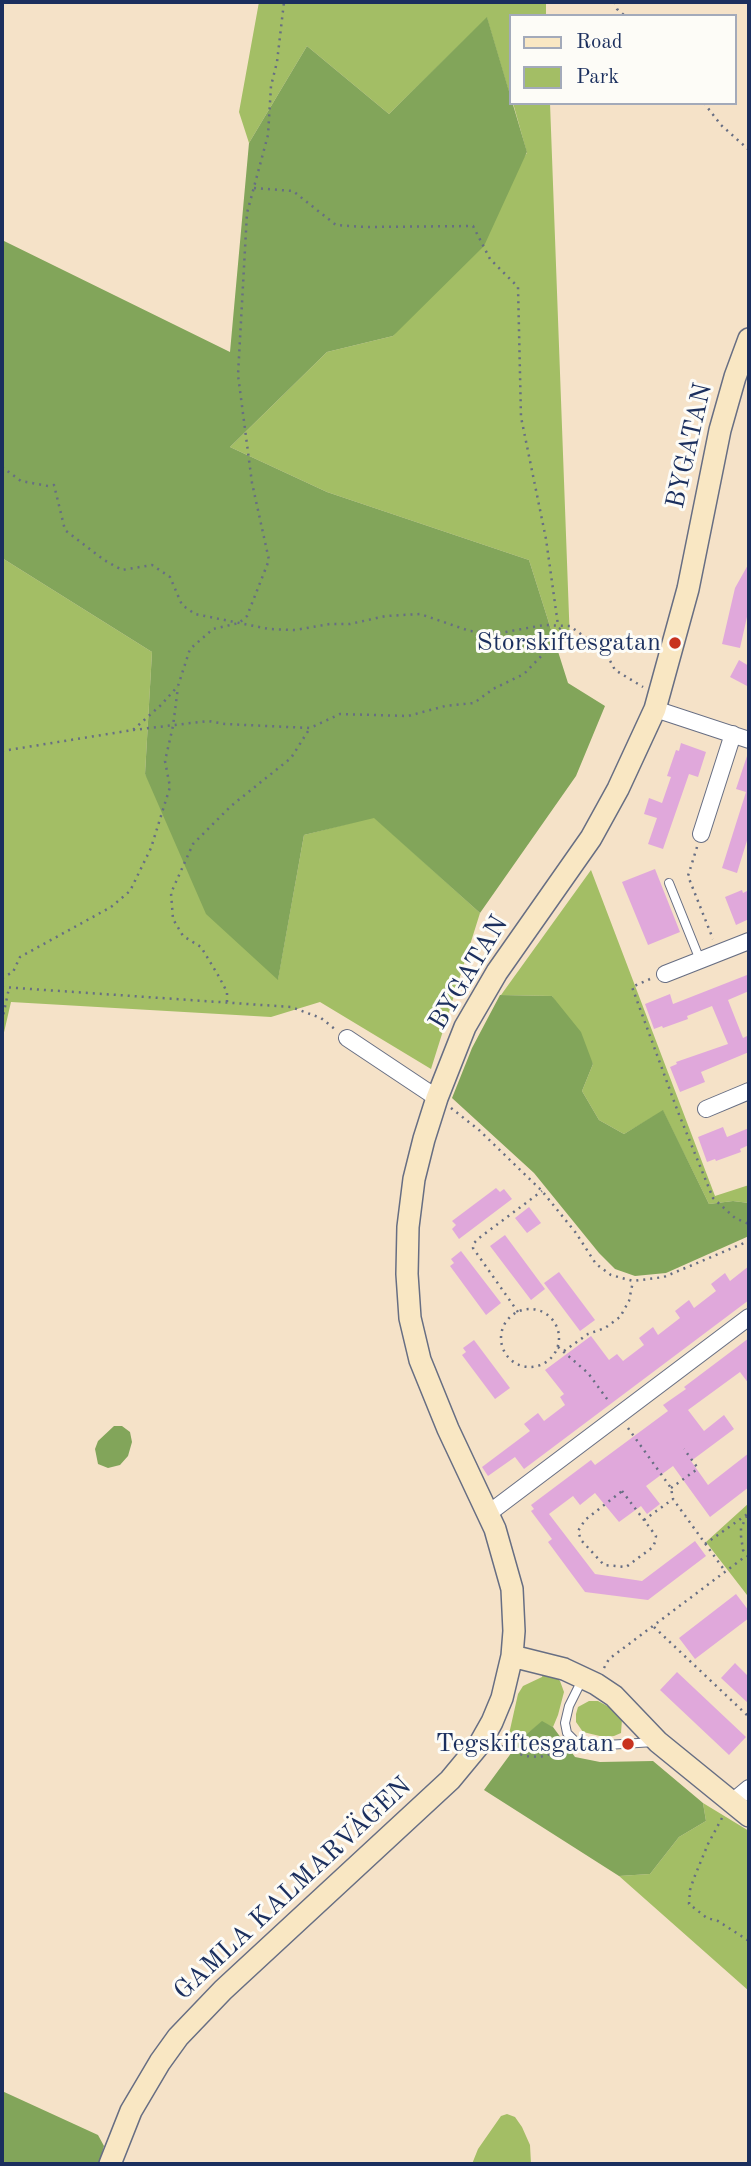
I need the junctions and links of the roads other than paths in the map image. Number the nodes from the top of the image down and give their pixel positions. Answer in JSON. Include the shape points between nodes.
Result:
{"nodes":[{"id":1,"x":749,"y":339,"type":"edge"},
{"id":2,"x":652,"y":700,"type":"junction"},
{"id":3,"x":741,"y":737,"type":"edge"},
{"id":4,"x":701,"y":834,"type":"road end"},
{"id":5,"x":669,"y":883,"type":"dead end"},
{"id":6,"x":749,"y":940,"type":"edge"},
{"id":7,"x":700,"y":960,"type":"junction"},
{"id":8,"x":665,"y":974,"type":"road end"},
{"id":9,"x":347,"y":1038,"type":"road end"},
{"id":10,"x":749,"y":1091,"type":"edge"},
{"id":11,"x":438,"y":1098,"type":"junction"},
{"id":12,"x":706,"y":1109,"type":"dead end"},
{"id":13,"x":749,"y":1317,"type":"edge"},
{"id":14,"x":489,"y":1513,"type":"junction"},
{"id":15,"x":512,"y":1656,"type":"junction"},
{"id":16,"x":590,"y":1681,"type":"junction"},
{"id":17,"x":658,"y":1742,"type":"junction"},
{"id":18,"x":749,"y":1787,"type":"edge"},
{"id":19,"x":731,"y":1803,"type":"junction"},
{"id":20,"x":749,"y":1816,"type":"edge"},
{"id":21,"x":110,"y":2164,"type":"edge"}],
"edges":[{"from":1,"to":2,"type":"street","name":"BYGATAN","via":[[720,430],[688,589]]},
{"from":2,"to":3,"type":"street"},
{"from":2,"to":11,"type":"street","name":"BYGATAN","via":[[618,789],[591,838],[480,1001]]},
{"from":3,"to":4,"type":"street"},
{"from":5,"to":7,"type":"lane"},
{"from":6,"to":7,"type":"street"},
{"from":7,"to":8,"type":"street"},
{"from":9,"to":11,"type":"street"},
{"from":10,"to":12,"type":"street"},
{"from":11,"to":14,"type":"street","name":"BYGATAN","via":[[414,1179],[409,1215],[410,1318],[420,1360]]},
{"from":13,"to":14,"type":"street"},
{"from":14,"to":15,"type":"street","name":"BYGATAN","via":[[512,1589]]},
{"from":15,"to":16,"type":"street"},
{"from":15,"to":21,"type":"street","name":"GAMLA KALMARVÄGEN","via":[[492,1722],[465,1763],[178,2037],[131,2111]]},
{"from":16,"to":17,"type":"street","via":[[614,1696]]},
{"from":16,"to":17,"type":"lane","via":[[569,1706],[565,1723],[576,1742],[591,1746]]},
{"from":17,"to":19,"type":"street"},
{"from":18,"to":19,"type":"street"},
{"from":19,"to":20,"type":"street"}]}
